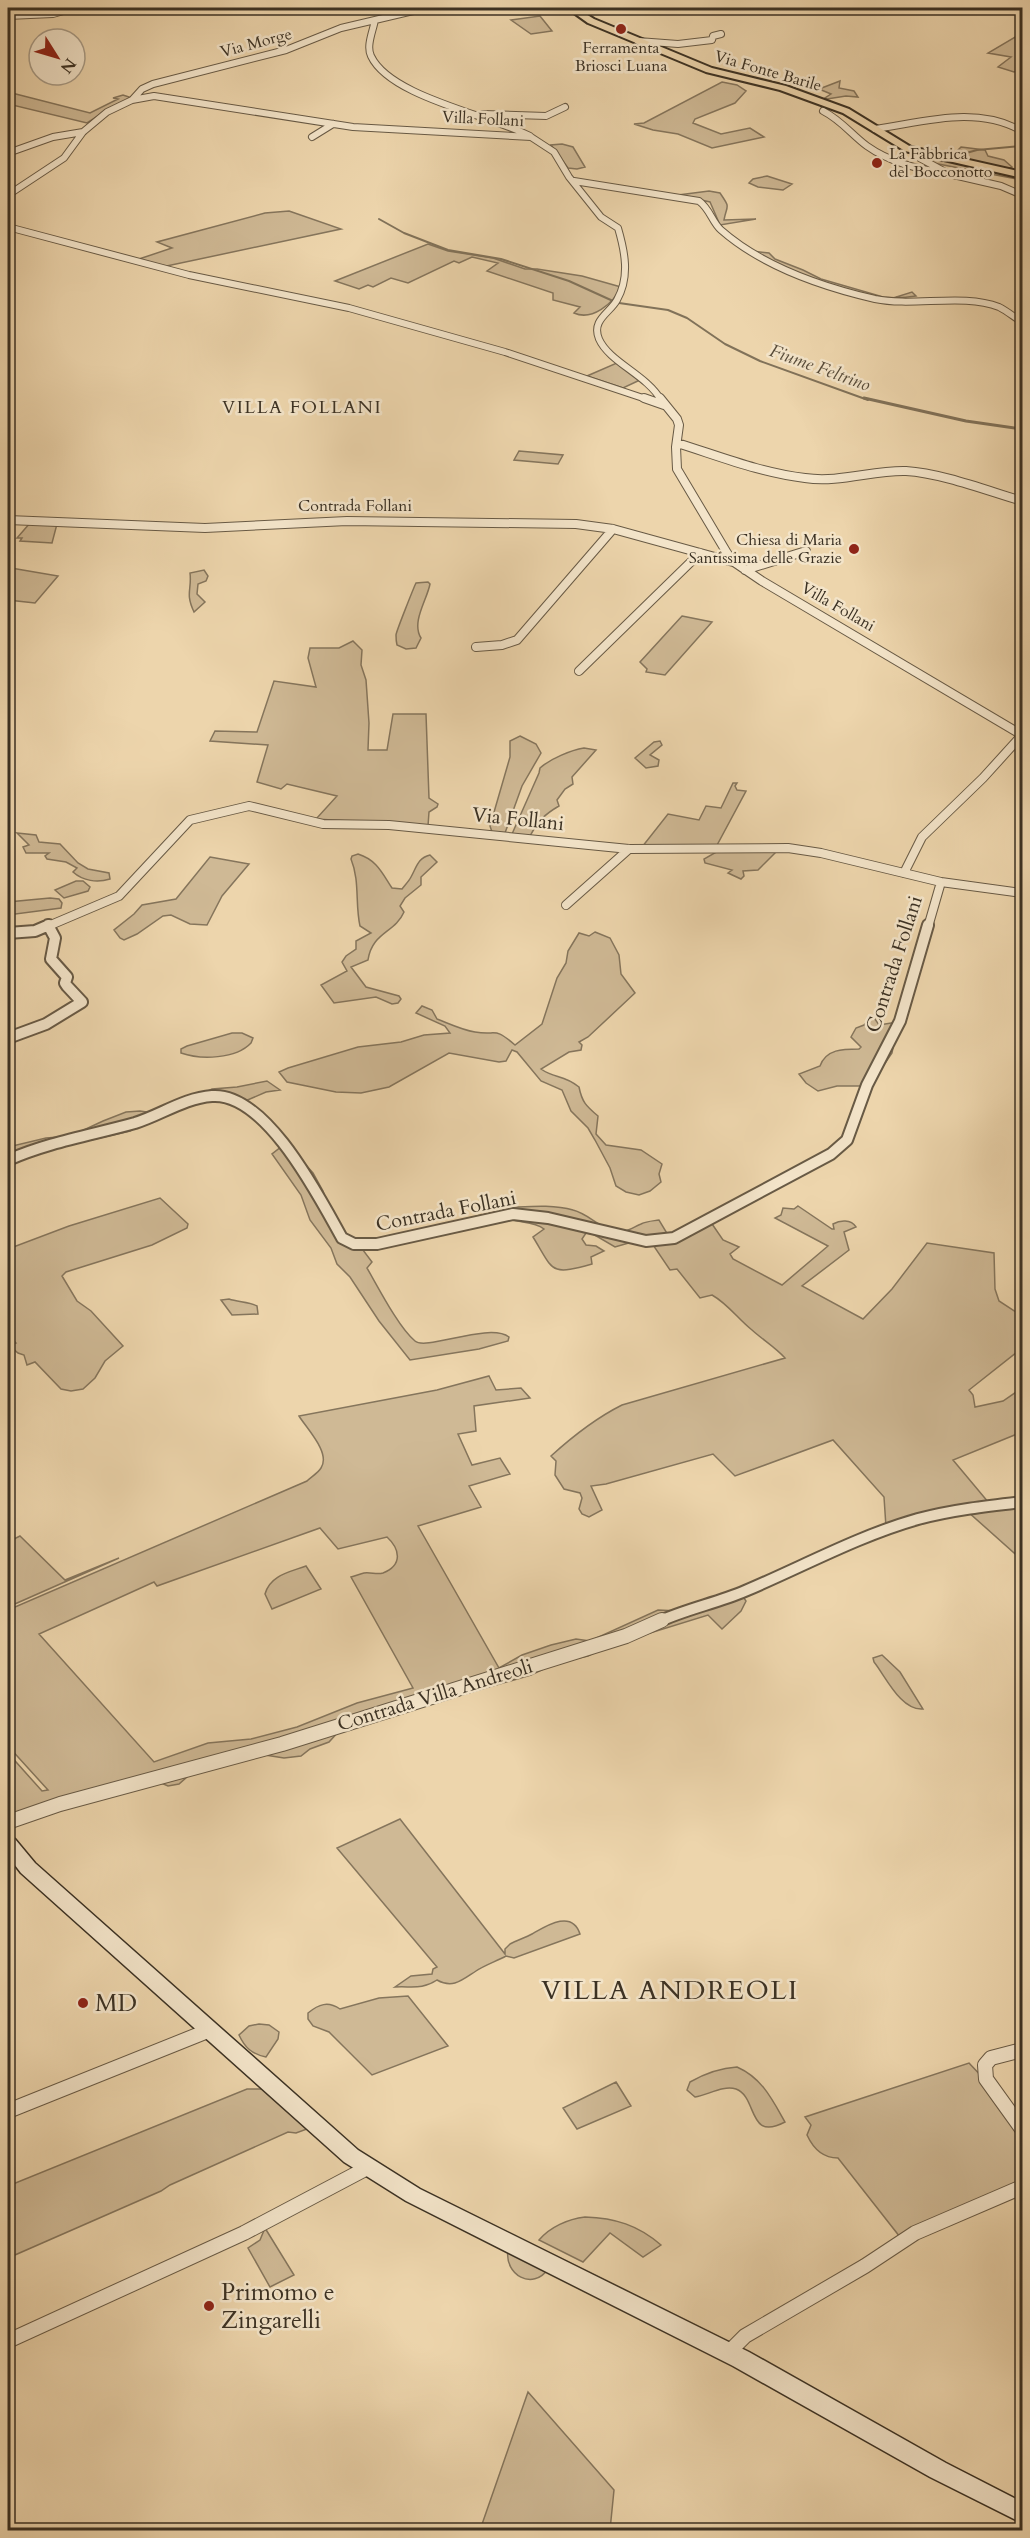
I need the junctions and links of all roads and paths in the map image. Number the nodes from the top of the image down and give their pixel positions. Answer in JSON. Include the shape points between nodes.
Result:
{"nodes":[{"id":1,"x":74,"y":8,"type":"edge"},
{"id":2,"x":426,"y":8,"type":"edge"},
{"id":3,"x":571,"y":8,"type":"edge"},
{"id":4,"x":8,"y":16,"type":"edge"},
{"id":5,"x":375,"y":20,"type":"junction"},
{"id":6,"x":721,"y":34,"type":"dead end"},
{"id":7,"x":638,"y":41,"type":"junction"},
{"id":8,"x":132,"y":100,"type":"junction"},
{"id":9,"x":565,"y":107,"type":"dead end"},
{"id":10,"x":823,"y":111,"type":"dead end"},
{"id":11,"x":465,"y":112,"type":"junction"},
{"id":12,"x":1002,"y":119,"type":"junction"},
{"id":13,"x":1012,"y":119,"type":"dead end"},
{"id":14,"x":333,"y":124,"type":"junction"},
{"id":15,"x":875,"y":129,"type":"junction"},
{"id":16,"x":1023,"y":131,"type":"edge"},
{"id":17,"x":83,"y":132,"type":"junction"},
{"id":18,"x":312,"y":136,"type":"dead end"},
{"id":19,"x":531,"y":137,"type":"junction"},
{"id":20,"x":916,"y":152,"type":"junction"},
{"id":21,"x":8,"y":153,"type":"edge"},
{"id":22,"x":943,"y":172,"type":"junction"},
{"id":23,"x":1023,"y":175,"type":"edge"},
{"id":24,"x":574,"y":181,"type":"junction"},
{"id":25,"x":8,"y":195,"type":"edge"},
{"id":26,"x":1023,"y":195,"type":"edge"},
{"id":27,"x":8,"y":227,"type":"edge"},
{"id":28,"x":1023,"y":322,"type":"edge"},
{"id":29,"x":664,"y":405,"type":"junction"},
{"id":30,"x":677,"y":443,"type":"junction"},
{"id":31,"x":1023,"y":501,"type":"edge"},
{"id":32,"x":8,"y":520,"type":"edge"},
{"id":33,"x":613,"y":530,"type":"junction"},
{"id":34,"x":806,"y":551,"type":"dead end"},
{"id":35,"x":700,"y":553,"type":"junction"},
{"id":36,"x":734,"y":562,"type":"junction"},
{"id":37,"x":745,"y":570,"type":"junction"},
{"id":38,"x":476,"y":647,"type":"dead end"},
{"id":39,"x":579,"y":671,"type":"dead end"},
{"id":40,"x":1023,"y":735,"type":"edge"},
{"id":41,"x":629,"y":849,"type":"junction"},
{"id":42,"x":904,"y":873,"type":"junction"},
{"id":43,"x":941,"y":882,"type":"junction"},
{"id":44,"x":1023,"y":893,"type":"edge"},
{"id":45,"x":566,"y":905,"type":"dead end"},
{"id":46,"x":48,"y":926,"type":"junction"},
{"id":47,"x":8,"y":933,"type":"edge"},
{"id":48,"x":8,"y":1038,"type":"edge"},
{"id":49,"x":8,"y":1160,"type":"edge"},
{"id":50,"x":1023,"y":1502,"type":"edge"},
{"id":51,"x":8,"y":1822,"type":"edge"},
{"id":52,"x":8,"y":1844,"type":"edge"},
{"id":53,"x":8,"y":1855,"type":"edge"},
{"id":54,"x":28,"y":1868,"type":"junction"},
{"id":55,"x":210,"y":2030,"type":"junction"},
{"id":56,"x":1023,"y":2050,"type":"edge"},
{"id":57,"x":8,"y":2111,"type":"edge"},
{"id":58,"x":1023,"y":2128,"type":"edge"},
{"id":59,"x":369,"y":2167,"type":"junction"},
{"id":60,"x":1023,"y":2187,"type":"edge"},
{"id":61,"x":8,"y":2341,"type":"edge"},
{"id":62,"x":728,"y":2353,"type":"junction"},
{"id":63,"x":1023,"y":2513,"type":"edge"}],
"edges":[{"from":1,"to":4,"type":"street","via":[[53,14]]},
{"from":2,"to":5,"type":"street","name":"Via Morge"},
{"from":3,"to":7,"type":"main road","name":"Via Fonte Barile"},
{"from":5,"to":8,"type":"street","name":"Via Morge","via":[[335,30],[286,50],[149,85]]},
{"from":5,"to":11,"type":"street","via":[[370,56],[387,76],[399,85]]},
{"from":6,"to":7,"type":"street","via":[[708,42],[692,44]]},
{"from":7,"to":15,"type":"main road","name":"Via Fonte Barile","via":[[709,70],[797,92],[846,111]]},
{"from":8,"to":14,"type":"street","name":"Villa Follani","via":[[165,97]]},
{"from":8,"to":17,"type":"street","name":"Villa Follani","via":[[107,112]]},
{"from":9,"to":11,"type":"street","via":[[546,116]]},
{"from":10,"to":22,"type":"street","name":"Via Fonte Barile","via":[[841,120],[873,150]]},
{"from":11,"to":19,"type":"street"},
{"from":12,"to":13,"type":"street"},
{"from":12,"to":15,"type":"street","via":[[940,118]]},
{"from":12,"to":16,"type":"street"},
{"from":14,"to":18,"type":"street"},
{"from":14,"to":19,"type":"street","name":"Villa Follani"},
{"from":15,"to":20,"type":"main road","name":"Via Fonte Barile"},
{"from":17,"to":21,"type":"street","via":[[53,137]]},
{"from":17,"to":25,"type":"street","name":"Villa Follani","via":[[64,158]]},
{"from":19,"to":24,"type":"street","name":"Villa Follani","via":[[554,152]]},
{"from":20,"to":22,"type":"street","via":[[916,156]]},
{"from":20,"to":23,"type":"main road","name":"Via Fonte Barile"},
{"from":22,"to":26,"type":"street","name":"Via Fonte Barile"},
{"from":24,"to":28,"type":"street","via":[[699,201],[709,209],[719,229],[758,257],[828,285],[895,302],[984,304],[1002,309]]},
{"from":24,"to":29,"type":"street","name":"Villa Follani","via":[[601,217],[618,228],[626,256],[617,300],[597,328],[601,344],[655,389]]},
{"from":27,"to":29,"type":"street","via":[[179,272],[349,308],[524,358]]},
{"from":29,"to":30,"type":"street","name":"Villa Follani","via":[[677,419]]},
{"from":30,"to":31,"type":"street","via":[[775,474],[820,478],[913,472]]},
{"from":30,"to":36,"type":"street","name":"Villa Follani","via":[[677,469]]},
{"from":32,"to":33,"type":"street","name":"Contrada Follani","via":[[205,528],[347,521],[576,524]]},
{"from":33,"to":35,"type":"street","name":"Contrada Follani"},
{"from":33,"to":38,"type":"street","via":[[517,640]]},
{"from":34,"to":37,"type":"street"},
{"from":35,"to":36,"type":"street","name":"Contrada Follani"},
{"from":35,"to":39,"type":"street"},
{"from":36,"to":37,"type":"street","name":"Villa Follani"},
{"from":37,"to":40,"type":"street","name":"Villa Follani"},
{"from":40,"to":42,"type":"street","name":"Contrada Follani","via":[[922,837]]},
{"from":41,"to":42,"type":"street","name":"Via Follani","via":[[788,848]]},
{"from":41,"to":45,"type":"street"},
{"from":41,"to":46,"type":"street","name":"Via Follani","via":[[389,825],[323,824],[249,806],[190,820],[124,893]]},
{"from":42,"to":43,"type":"street","name":"Via Follani"},
{"from":43,"to":44,"type":"street","name":"Via Follani"},
{"from":43,"to":49,"type":"street","name":"Contrada Follani","via":[[900,1021],[867,1085],[848,1140],[831,1154],[674,1238],[646,1242],[548,1218],[513,1214],[377,1244],[354,1244],[342,1238],[274,1133],[234,1098],[212,1096],[186,1101],[138,1122],[28,1151]]},
{"from":46,"to":47,"type":"street","name":"Via Follani"},
{"from":46,"to":48,"type":"street","via":[[56,938],[51,959],[67,977],[68,989],[82,1002],[46,1024]]},
{"from":50,"to":51,"type":"street","name":"Contrada Villa Andreoli","via":[[963,1509],[916,1520],[626,1636],[282,1743],[60,1803]]},
{"from":52,"to":54,"type":"main road"},
{"from":53,"to":54,"type":"main road"},
{"from":54,"to":55,"type":"main road"},
{"from":55,"to":57,"type":"street"},
{"from":55,"to":59,"type":"main road","via":[[351,2156]]},
{"from":56,"to":58,"type":"street","via":[[991,2058],[985,2065],[986,2079]]},
{"from":59,"to":61,"type":"street","via":[[244,2233]]},
{"from":59,"to":62,"type":"main road","via":[[413,2195]]},
{"from":60,"to":62,"type":"street","via":[[915,2234],[745,2336]]},
{"from":62,"to":63,"type":"main road"}]}
